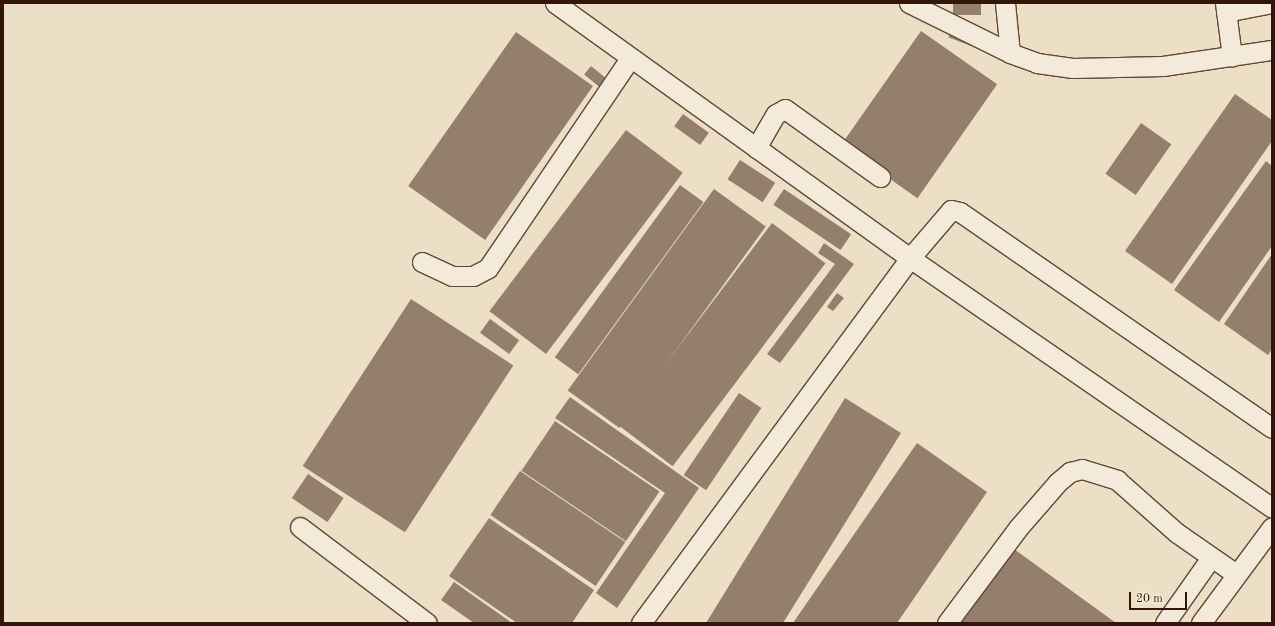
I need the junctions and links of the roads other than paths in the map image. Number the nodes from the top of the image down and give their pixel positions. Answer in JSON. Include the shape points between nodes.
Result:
{"nodes":[{"id":1,"x":555,"y":3,"type":"edge"},
{"id":2,"x":909,"y":3,"type":"edge"},
{"id":3,"x":1006,"y":3,"type":"edge"},
{"id":4,"x":1272,"y":3,"type":"edge"},
{"id":5,"x":1225,"y":7,"type":"edge"},
{"id":6,"x":1272,"y":50,"type":"edge"},
{"id":7,"x":1010,"y":53,"type":"junction"},
{"id":8,"x":1232,"y":57,"type":"junction"},
{"id":9,"x":630,"y":58,"type":"junction"},
{"id":10,"x":756,"y":148,"type":"junction"},
{"id":11,"x":880,"y":177,"type":"dead end"},
{"id":12,"x":910,"y":258,"type":"junction"},
{"id":13,"x":422,"y":262,"type":"dead end"},
{"id":14,"x":1272,"y":428,"type":"edge"},
{"id":15,"x":1272,"y":508,"type":"edge"},
{"id":16,"x":300,"y":527,"type":"dead end"},
{"id":17,"x":1272,"y":527,"type":"edge"},
{"id":18,"x":1210,"y":559,"type":"junction"},
{"id":19,"x":1236,"y":574,"type":"junction"},
{"id":20,"x":426,"y":623,"type":"edge"},
{"id":21,"x":641,"y":623,"type":"edge"},
{"id":22,"x":947,"y":623,"type":"edge"},
{"id":23,"x":1165,"y":623,"type":"edge"},
{"id":24,"x":1201,"y":623,"type":"edge"}],
"edges":[{"from":1,"to":9,"type":"street"},
{"from":2,"to":7,"type":"street"},
{"from":3,"to":7,"type":"street"},
{"from":4,"to":5,"type":"street"},
{"from":5,"to":8,"type":"street"},
{"from":6,"to":8,"type":"street"},
{"from":7,"to":8,"type":"street","via":[[1037,63],[1073,68],[1163,66]]},
{"from":9,"to":10,"type":"street"},
{"from":9,"to":13,"type":"street","via":[[488,268],[472,276],[452,276]]},
{"from":10,"to":11,"type":"street","via":[[776,114],[785,109]]},
{"from":10,"to":12,"type":"street"},
{"from":12,"to":14,"type":"street","via":[[942,217],[951,210],[960,212]]},
{"from":12,"to":15,"type":"street"},
{"from":12,"to":21,"type":"street"},
{"from":16,"to":20,"type":"street"},
{"from":17,"to":19,"type":"street"},
{"from":18,"to":19,"type":"street"},
{"from":18,"to":22,"type":"street","via":[[1117,480],[1076,471],[1058,482],[1018,528]]},
{"from":18,"to":23,"type":"street"},
{"from":19,"to":24,"type":"street"}]}
